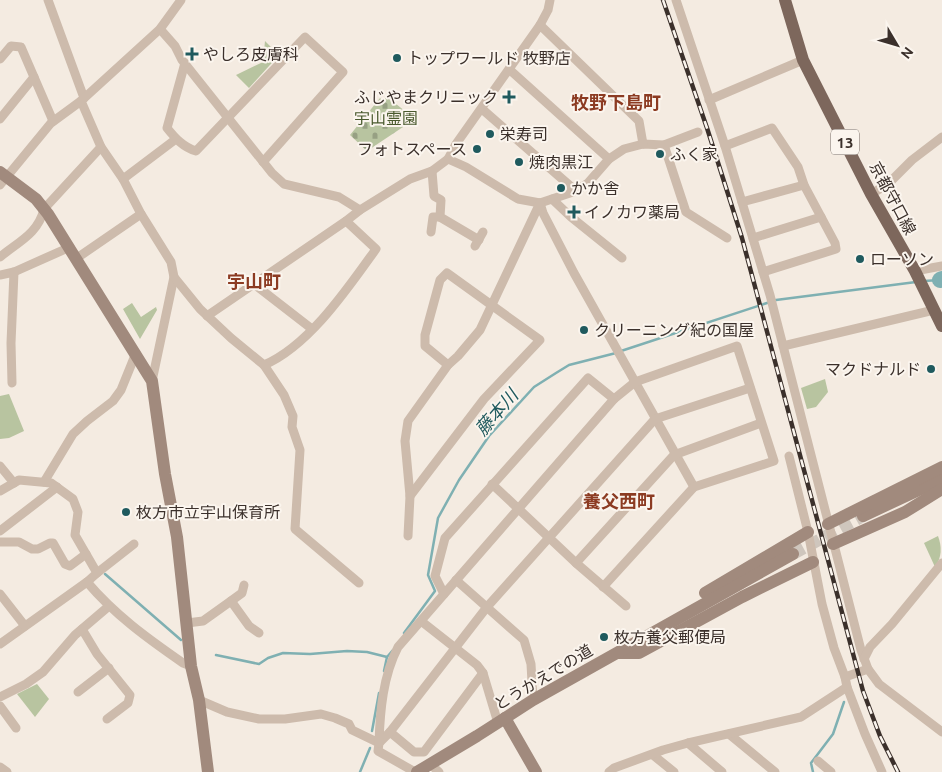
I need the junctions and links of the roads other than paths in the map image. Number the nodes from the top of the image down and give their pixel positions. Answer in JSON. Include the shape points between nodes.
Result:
{"nodes":[{"id":1,"x":48,"y":0,"type":"edge"},
{"id":2,"x":181,"y":0,"type":"edge"},
{"id":3,"x":550,"y":0,"type":"edge"},
{"id":4,"x":676,"y":0,"type":"edge"},
{"id":5,"x":785,"y":0,"type":"edge"},
{"id":6,"x":690,"y":18,"type":"dead end"},
{"id":7,"x":540,"y":25,"type":"junction"},
{"id":8,"x":160,"y":29,"type":"junction"},
{"id":9,"x":690,"y":40,"type":"junction"},
{"id":10,"x":0,"y":58,"type":"edge"},
{"id":11,"x":803,"y":60,"type":"junction"},
{"id":12,"x":185,"y":63,"type":"junction"},
{"id":13,"x":510,"y":70,"type":"junction"},
{"id":14,"x":34,"y":77,"type":"junction"},
{"id":15,"x":83,"y":100,"type":"junction"},
{"id":16,"x":709,"y":100,"type":"junction"},
{"id":17,"x":482,"y":109,"type":"junction"},
{"id":18,"x":229,"y":118,"type":"junction"},
{"id":19,"x":0,"y":119,"type":"edge"},
{"id":20,"x":53,"y":121,"type":"junction"},
{"id":21,"x":698,"y":132,"type":"dead end"},
{"id":22,"x":942,"y":137,"type":"edge"},
{"id":23,"x":176,"y":139,"type":"junction"},
{"id":24,"x":643,"y":144,"type":"junction"},
{"id":25,"x":664,"y":145,"type":"junction"},
{"id":26,"x":725,"y":146,"type":"junction"},
{"id":27,"x":101,"y":147,"type":"junction"},
{"id":28,"x":448,"y":159,"type":"junction"},
{"id":29,"x":609,"y":159,"type":"junction"},
{"id":30,"x":263,"y":162,"type":"junction"},
{"id":31,"x":432,"y":171,"type":"junction"},
{"id":32,"x":2,"y":178,"type":"edge"},
{"id":33,"x":124,"y":180,"type":"junction"},
{"id":34,"x":804,"y":184,"type":"junction"},
{"id":35,"x":576,"y":191,"type":"junction"},
{"id":36,"x":871,"y":194,"type":"junction"},
{"id":37,"x":552,"y":199,"type":"junction"},
{"id":38,"x":742,"y":202,"type":"junction"},
{"id":39,"x":540,"y":203,"type":"junction"},
{"id":40,"x":44,"y":209,"type":"junction"},
{"id":41,"x":360,"y":210,"type":"junction"},
{"id":42,"x":141,"y":214,"type":"junction"},
{"id":43,"x":440,"y":216,"type":"junction"},
{"id":44,"x":821,"y":216,"type":"junction"},
{"id":45,"x":346,"y":221,"type":"junction"},
{"id":46,"x":431,"y":232,"type":"dead end"},
{"id":47,"x":727,"y":238,"type":"dead end"},
{"id":48,"x":753,"y":238,"type":"junction"},
{"id":49,"x":479,"y":239,"type":"dead end"},
{"id":50,"x":70,"y":247,"type":"junction"},
{"id":51,"x":0,"y":258,"type":"edge"},
{"id":52,"x":77,"y":258,"type":"junction"},
{"id":53,"x":622,"y":258,"type":"dead end"},
{"id":54,"x":942,"y":266,"type":"edge"},
{"id":55,"x":14,"y":272,"type":"junction"},
{"id":56,"x":763,"y":272,"type":"junction"},
{"id":57,"x":0,"y":275,"type":"edge"},
{"id":58,"x":174,"y":277,"type":"junction"},
{"id":59,"x":919,"y":279,"type":"junction"},
{"id":60,"x":254,"y":284,"type":"junction"},
{"id":61,"x":493,"y":305,"type":"junction"},
{"id":62,"x":934,"y":310,"type":"junction"},
{"id":63,"x":207,"y":316,"type":"junction"},
{"id":64,"x":942,"y":326,"type":"edge"},
{"id":65,"x":312,"y":329,"type":"junction"},
{"id":66,"x":783,"y":346,"type":"junction"},
{"id":67,"x":136,"y":353,"type":"junction"},
{"id":68,"x":264,"y":365,"type":"junction"},
{"id":69,"x":448,"y":365,"type":"junction"},
{"id":70,"x":152,"y":381,"type":"junction"},
{"id":71,"x":635,"y":382,"type":"junction"},
{"id":72,"x":12,"y":383,"type":"dead end"},
{"id":73,"x":750,"y":388,"type":"junction"},
{"id":74,"x":614,"y":399,"type":"junction"},
{"id":75,"x":655,"y":419,"type":"junction"},
{"id":76,"x":761,"y":424,"type":"junction"},
{"id":77,"x":674,"y":455,"type":"junction"},
{"id":78,"x":789,"y":456,"type":"dead end"},
{"id":79,"x":0,"y":466,"type":"edge"},
{"id":80,"x":942,"y":467,"type":"edge"},
{"id":81,"x":942,"y":479,"type":"edge"},
{"id":82,"x":44,"y":482,"type":"junction"},
{"id":83,"x":14,"y":483,"type":"junction"},
{"id":84,"x":492,"y":484,"type":"junction"},
{"id":85,"x":57,"y":487,"type":"junction"},
{"id":86,"x":694,"y":487,"type":"junction"},
{"id":87,"x":942,"y":489,"type":"edge"},
{"id":88,"x":0,"y":491,"type":"edge"},
{"id":89,"x":410,"y":496,"type":"junction"},
{"id":90,"x":520,"y":510,"type":"junction"},
{"id":91,"x":863,"y":516,"type":"tunnel mouth"},
{"id":92,"x":828,"y":524,"type":"junction"},
{"id":93,"x":0,"y":531,"type":"edge"},
{"id":94,"x":808,"y":532,"type":"junction"},
{"id":95,"x":408,"y":536,"type":"dead end"},
{"id":96,"x":548,"y":538,"type":"junction"},
{"id":97,"x":0,"y":542,"type":"edge"},
{"id":98,"x":134,"y":544,"type":"dead end"},
{"id":99,"x":834,"y":544,"type":"junction"},
{"id":100,"x":86,"y":554,"type":"junction"},
{"id":101,"x":793,"y":554,"type":"tunnel mouth"},
{"id":102,"x":813,"y":562,"type":"junction"},
{"id":103,"x":576,"y":563,"type":"junction"},
{"id":104,"x":942,"y":563,"type":"edge"},
{"id":105,"x":96,"y":573,"type":"junction"},
{"id":106,"x":456,"y":580,"type":"junction"},
{"id":107,"x":87,"y":582,"type":"junction"},
{"id":108,"x":359,"y":583,"type":"dead end"},
{"id":109,"x":244,"y":585,"type":"dead end"},
{"id":110,"x":603,"y":587,"type":"junction"},
{"id":111,"x":0,"y":594,"type":"edge"},
{"id":112,"x":444,"y":594,"type":"junction"},
{"id":113,"x":231,"y":601,"type":"junction"},
{"id":114,"x":109,"y":606,"type":"junction"},
{"id":115,"x":626,"y":606,"type":"dead end"},
{"id":116,"x":487,"y":607,"type":"junction"},
{"id":117,"x":420,"y":621,"type":"junction"},
{"id":118,"x":187,"y":623,"type":"junction"},
{"id":119,"x":25,"y":626,"type":"junction"},
{"id":120,"x":82,"y":629,"type":"junction"},
{"id":121,"x":259,"y":633,"type":"dead end"},
{"id":122,"x":0,"y":644,"type":"edge"},
{"id":123,"x":455,"y":648,"type":"junction"},
{"id":124,"x":616,"y":653,"type":"junction"},
{"id":125,"x":864,"y":659,"type":"junction"},
{"id":126,"x":191,"y":666,"type":"junction"},
{"id":127,"x":109,"y":668,"type":"junction"},
{"id":128,"x":868,"y":669,"type":"junction"},
{"id":129,"x":483,"y":673,"type":"junction"},
{"id":130,"x":845,"y":677,"type":"junction"},
{"id":131,"x":847,"y":687,"type":"junction"},
{"id":132,"x":78,"y":692,"type":"dead end"},
{"id":133,"x":0,"y":697,"type":"edge"},
{"id":134,"x":199,"y":700,"type":"junction"},
{"id":135,"x":533,"y":700,"type":"junction"},
{"id":136,"x":0,"y":706,"type":"edge"},
{"id":137,"x":107,"y":719,"type":"dead end"},
{"id":138,"x":502,"y":721,"type":"junction"},
{"id":139,"x":16,"y":728,"type":"dead end"},
{"id":140,"x":390,"y":732,"type":"junction"},
{"id":141,"x":942,"y":732,"type":"edge"},
{"id":142,"x":729,"y":734,"type":"junction"},
{"id":143,"x":379,"y":743,"type":"junction"},
{"id":144,"x":688,"y":743,"type":"junction"},
{"id":145,"x":653,"y":755,"type":"junction"},
{"id":146,"x":818,"y":761,"type":"dead end"},
{"id":147,"x":0,"y":767,"type":"edge"},
{"id":148,"x":435,"y":768,"type":"edge"},
{"id":149,"x":7,"y":772,"type":"edge"},
{"id":150,"x":208,"y":772,"type":"edge"},
{"id":151,"x":416,"y":772,"type":"edge"},
{"id":152,"x":536,"y":772,"type":"edge"},
{"id":153,"x":609,"y":772,"type":"edge"},
{"id":154,"x":674,"y":772,"type":"edge"},
{"id":155,"x":721,"y":772,"type":"edge"},
{"id":156,"x":775,"y":772,"type":"edge"},
{"id":157,"x":831,"y":772,"type":"edge"},
{"id":158,"x":882,"y":772,"type":"edge"}],
"edges":[{"from":1,"to":15,"type":"street"},
{"from":2,"to":8,"type":"street"},
{"from":3,"to":7,"type":"street"},
{"from":4,"to":9,"type":"street"},
{"from":5,"to":11,"type":"main road","name":"京都守口線","number":"13"},
{"from":6,"to":9,"type":"street"},
{"from":7,"to":13,"type":"street"},
{"from":7,"to":24,"type":"street","via":[[639,121]]},
{"from":8,"to":12,"type":"street","via":[[176,46]]},
{"from":8,"to":15,"type":"street"},
{"from":9,"to":16,"type":"street"},
{"from":10,"to":14,"type":"street","via":[[12,46],[21,48]]},
{"from":11,"to":16,"type":"street"},
{"from":11,"to":36,"type":"main road","name":"京都守口線","number":"13"},
{"from":12,"to":18,"type":"street"},
{"from":12,"to":23,"type":"street","via":[[168,128]]},
{"from":13,"to":17,"type":"street"},
{"from":13,"to":29,"type":"street"},
{"from":14,"to":19,"type":"street"},
{"from":14,"to":20,"type":"street"},
{"from":15,"to":20,"type":"street"},
{"from":15,"to":27,"type":"street"},
{"from":16,"to":26,"type":"street"},
{"from":17,"to":28,"type":"street"},
{"from":17,"to":35,"type":"street"},
{"from":18,"to":23,"type":"street","via":[[196,151]]},
{"from":18,"to":30,"type":"street"},
{"from":18,"to":30,"type":"street","via":[[306,37],[343,72]]},
{"from":20,"to":32,"type":"street"},
{"from":21,"to":25,"type":"street"},
{"from":22,"to":36,"type":"street","via":[[888,184]]},
{"from":23,"to":33,"type":"street"},
{"from":24,"to":25,"type":"street"},
{"from":24,"to":29,"type":"street","via":[[624,149]]},
{"from":25,"to":47,"type":"street","via":[[686,212]]},
{"from":26,"to":34,"type":"street","via":[[772,128],[798,167]]},
{"from":26,"to":38,"type":"street"},
{"from":27,"to":33,"type":"street"},
{"from":27,"to":40,"type":"street"},
{"from":28,"to":31,"type":"street"},
{"from":28,"to":39,"type":"street","via":[[518,199]]},
{"from":29,"to":35,"type":"street","via":[[588,183]]},
{"from":30,"to":41,"type":"street","via":[[284,184],[339,196]]},
{"from":31,"to":41,"type":"street","via":[[410,179]]},
{"from":31,"to":43,"type":"street","via":[[434,196],[441,200]]},
{"from":32,"to":40,"type":"street","via":[[36,199]]},
{"from":33,"to":42,"type":"street"},
{"from":34,"to":38,"type":"street"},
{"from":34,"to":44,"type":"street"},
{"from":35,"to":37,"type":"street"},
{"from":36,"to":59,"type":"main road","name":"京都守口線","number":"13"},
{"from":37,"to":39,"type":"street"},
{"from":37,"to":53,"type":"street"},
{"from":38,"to":48,"type":"street"},
{"from":39,"to":61,"type":"street"},
{"from":39,"to":71,"type":"street","via":[[574,273]]},
{"from":40,"to":50,"type":"street"},
{"from":40,"to":51,"type":"street","via":[[35,230]]},
{"from":41,"to":45,"type":"street"},
{"from":42,"to":52,"type":"street"},
{"from":42,"to":58,"type":"street","via":[[171,262]]},
{"from":43,"to":46,"type":"street","via":[[433,217]]},
{"from":43,"to":49,"type":"street"},
{"from":44,"to":48,"type":"street"},
{"from":44,"to":56,"type":"street","via":[[836,249]]},
{"from":45,"to":60,"type":"street"},
{"from":45,"to":65,"type":"street","via":[[376,249]]},
{"from":48,"to":56,"type":"street"},
{"from":50,"to":52,"type":"street"},
{"from":50,"to":55,"type":"street"},
{"from":52,"to":67,"type":"street"},
{"from":54,"to":59,"type":"street"},
{"from":55,"to":57,"type":"street"},
{"from":55,"to":72,"type":"street"},
{"from":56,"to":66,"type":"street"},
{"from":58,"to":63,"type":"street"},
{"from":58,"to":70,"type":"street"},
{"from":59,"to":62,"type":"main road","name":"京都守口線","number":"13"},
{"from":60,"to":63,"type":"street"},
{"from":60,"to":65,"type":"street"},
{"from":61,"to":69,"type":"street","via":[[480,330]]},
{"from":61,"to":69,"type":"street","via":[[447,273],[440,280],[425,346]]},
{"from":61,"to":89,"type":"street","via":[[540,340],[484,399]]},
{"from":62,"to":64,"type":"main road","name":"京都守口線","number":"13"},
{"from":62,"to":66,"type":"street"},
{"from":63,"to":68,"type":"street"},
{"from":65,"to":68,"type":"street","via":[[282,355]]},
{"from":66,"to":92,"type":"street"},
{"from":67,"to":70,"type":"street"},
{"from":67,"to":82,"type":"street","via":[[121,390],[73,434]]},
{"from":68,"to":108,"type":"street","via":[[284,394],[294,416],[292,427],[300,450],[295,529]]},
{"from":69,"to":89,"type":"street","via":[[408,421],[405,441]]},
{"from":70,"to":118,"type":"street"},
{"from":71,"to":73,"type":"street","via":[[737,346]]},
{"from":71,"to":74,"type":"street"},
{"from":71,"to":75,"type":"street"},
{"from":73,"to":75,"type":"street"},
{"from":73,"to":76,"type":"street"},
{"from":74,"to":84,"type":"street","via":[[588,378]]},
{"from":74,"to":90,"type":"street"},
{"from":75,"to":77,"type":"street"},
{"from":75,"to":96,"type":"street"},
{"from":76,"to":77,"type":"street"},
{"from":76,"to":86,"type":"street","via":[[774,461]]},
{"from":77,"to":86,"type":"street"},
{"from":77,"to":103,"type":"street"},
{"from":78,"to":94,"type":"street"},
{"from":79,"to":83,"type":"street"},
{"from":80,"to":92,"type":"street"},
{"from":81,"to":91,"type":"street"},
{"from":82,"to":83,"type":"street","via":[[19,480]]},
{"from":82,"to":85,"type":"street"},
{"from":83,"to":88,"type":"street"},
{"from":84,"to":90,"type":"street"},
{"from":84,"to":112,"type":"street","via":[[445,538],[434,576]]},
{"from":85,"to":93,"type":"street"},
{"from":85,"to":100,"type":"street","via":[[73,499],[78,512],[75,535]]},
{"from":86,"to":110,"type":"street"},
{"from":87,"to":99,"type":"street","via":[[905,512]]},
{"from":89,"to":95,"type":"street"},
{"from":90,"to":96,"type":"street"},
{"from":90,"to":106,"type":"street"},
{"from":92,"to":99,"type":"street"},
{"from":94,"to":102,"type":"street"},
{"from":94,"to":124,"type":"street","via":[[647,628]]},
{"from":96,"to":103,"type":"street"},
{"from":96,"to":116,"type":"street"},
{"from":97,"to":100,"type":"street","via":[[19,542],[32,549],[53,543],[65,564],[70,566]]},
{"from":98,"to":105,"type":"street"},
{"from":99,"to":125,"type":"street"},
{"from":100,"to":105,"type":"street"},
{"from":101,"to":124,"type":"street","name":"とうかえでの道"},
{"from":102,"to":124,"type":"street","via":[[639,653]]},
{"from":102,"to":130,"type":"street","via":[[834,648]]},
{"from":103,"to":110,"type":"street"},
{"from":104,"to":125,"type":"street","via":[[870,647]]},
{"from":105,"to":107,"type":"street"},
{"from":106,"to":112,"type":"street"},
{"from":106,"to":116,"type":"street"},
{"from":107,"to":114,"type":"street"},
{"from":107,"to":119,"type":"street"},
{"from":109,"to":113,"type":"street","via":[[242,593]]},
{"from":110,"to":115,"type":"street"},
{"from":111,"to":119,"type":"street"},
{"from":112,"to":117,"type":"street"},
{"from":113,"to":118,"type":"street","via":[[203,621]]},
{"from":113,"to":121,"type":"street"},
{"from":114,"to":120,"type":"street"},
{"from":114,"to":126,"type":"street","via":[[133,628]]},
{"from":116,"to":123,"type":"street"},
{"from":116,"to":135,"type":"street","via":[[524,640],[531,664]]},
{"from":117,"to":123,"type":"street"},
{"from":117,"to":143,"type":"street","via":[[398,647],[391,661],[379,721]]},
{"from":118,"to":126,"type":"street"},
{"from":119,"to":122,"type":"street"},
{"from":120,"to":127,"type":"street"},
{"from":120,"to":133,"type":"street","via":[[43,672]]},
{"from":123,"to":129,"type":"street"},
{"from":123,"to":140,"type":"street"},
{"from":124,"to":135,"type":"street","name":"とうかえでの道"},
{"from":125,"to":128,"type":"street"},
{"from":126,"to":134,"type":"street"},
{"from":127,"to":132,"type":"street"},
{"from":127,"to":137,"type":"street","via":[[130,695],[130,700]]},
{"from":128,"to":130,"type":"street"},
{"from":128,"to":141,"type":"street","via":[[879,684]]},
{"from":129,"to":138,"type":"street"},
{"from":129,"to":140,"type":"street","via":[[424,752],[414,752]]},
{"from":130,"to":131,"type":"street"},
{"from":131,"to":142,"type":"street","via":[[801,717]]},
{"from":131,"to":158,"type":"street"},
{"from":134,"to":143,"type":"street","via":[[227,712],[259,719],[321,714],[349,724],[352,730]]},
{"from":134,"to":150,"type":"street"},
{"from":135,"to":138,"type":"street","name":"とうかえでの道"},
{"from":136,"to":139,"type":"street"},
{"from":138,"to":148,"type":"street","name":"とうかえでの道"},
{"from":138,"to":152,"type":"street"},
{"from":140,"to":143,"type":"street"},
{"from":142,"to":144,"type":"street"},
{"from":142,"to":156,"type":"street"},
{"from":143,"to":151,"type":"street","via":[[378,751]]},
{"from":144,"to":145,"type":"street"},
{"from":144,"to":155,"type":"street"},
{"from":145,"to":153,"type":"street"},
{"from":145,"to":154,"type":"street"},
{"from":146,"to":157,"type":"street"},
{"from":147,"to":149,"type":"street"},
{"from":148,"to":151,"type":"street","name":"とうかえでの道"}]}
